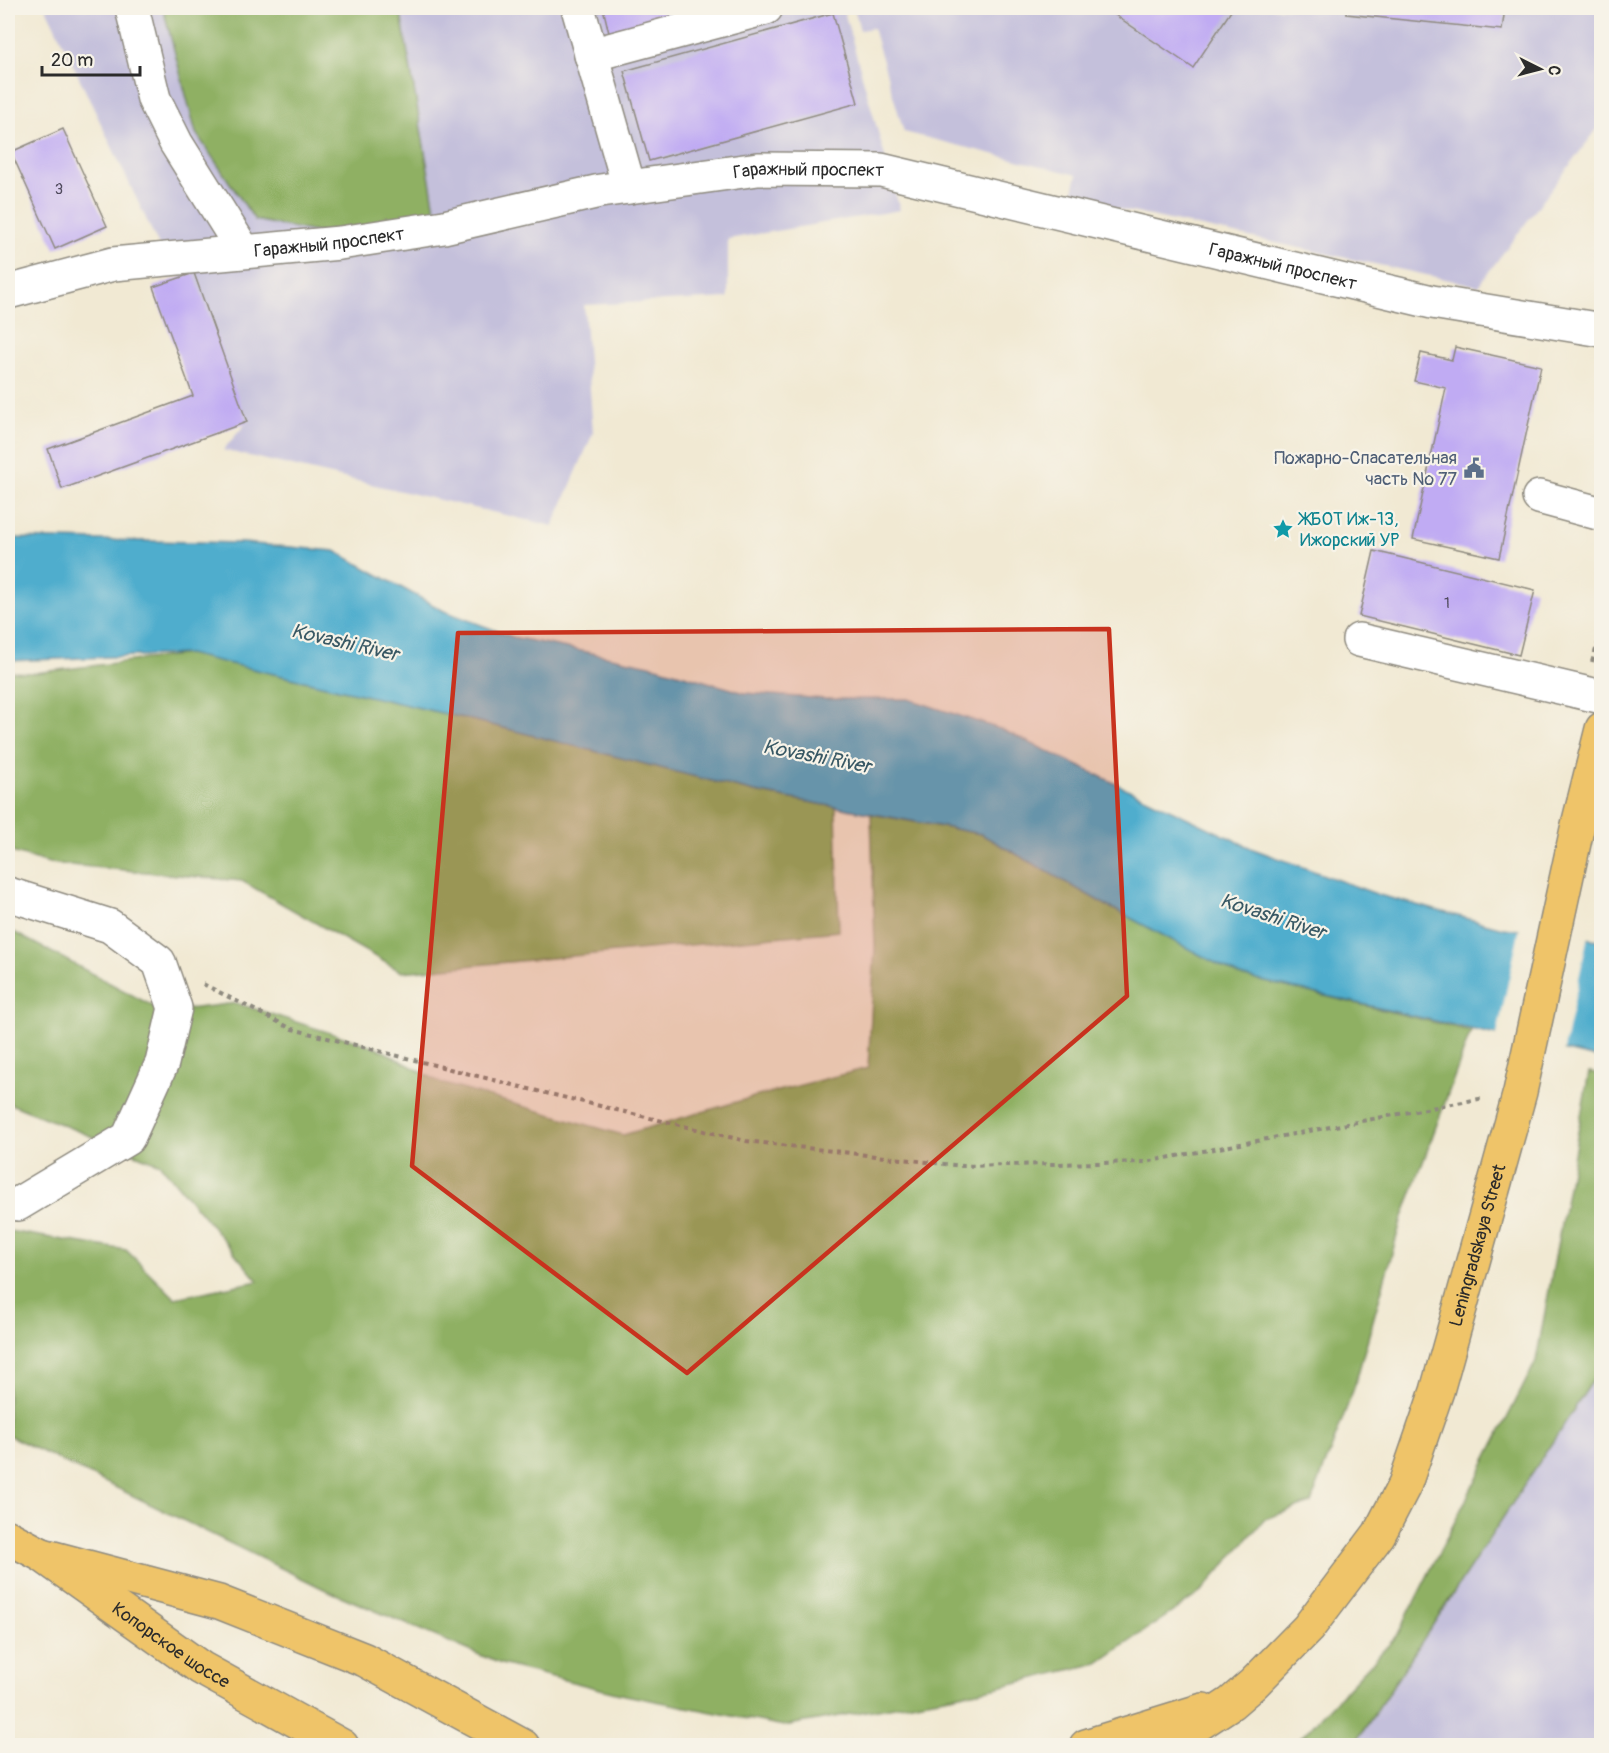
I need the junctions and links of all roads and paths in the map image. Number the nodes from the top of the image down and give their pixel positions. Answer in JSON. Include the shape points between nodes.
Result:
{"nodes":[{"id":1,"x":132,"y":8,"type":"edge"},
{"id":2,"x":578,"y":8,"type":"edge"},
{"id":3,"x":766,"y":8,"type":"edge"},
{"id":4,"x":591,"y":55,"type":"junction"},
{"id":5,"x":628,"y":187,"type":"junction"},
{"id":6,"x":243,"y":250,"type":"junction"},
{"id":7,"x":8,"y":291,"type":"edge"},
{"id":8,"x":1602,"y":330,"type":"edge"},
{"id":9,"x":1539,"y":497,"type":"dead end"},
{"id":10,"x":1602,"y":514,"type":"edge"},
{"id":11,"x":1359,"y":640,"type":"dead end"},
{"id":12,"x":1602,"y":698,"type":"edge"},
{"id":13,"x":1602,"y":729,"type":"edge"},
{"id":14,"x":8,"y":894,"type":"edge"},
{"id":15,"x":159,"y":962,"type":"junction"},
{"id":16,"x":1505,"y":1094,"type":"junction"},
{"id":17,"x":18,"y":1204,"type":"dead end"},
{"id":18,"x":8,"y":1537,"type":"edge"},
{"id":19,"x":42,"y":1556,"type":"junction"},
{"id":20,"x":1231,"y":1703,"type":"junction"},
{"id":21,"x":511,"y":1739,"type":"edge"},
{"id":22,"x":342,"y":1746,"type":"edge"},
{"id":23,"x":541,"y":1746,"type":"edge"},
{"id":24,"x":1086,"y":1746,"type":"edge"},
{"id":25,"x":1165,"y":1746,"type":"edge"},
{"id":26,"x":1194,"y":1746,"type":"edge"}],
"edges":[{"from":1,"to":6,"type":"street","via":[[154,99],[176,143]]},
{"from":2,"to":4,"type":"street"},
{"from":3,"to":4,"type":"street"},
{"from":4,"to":5,"type":"street"},
{"from":5,"to":6,"type":"street","name":"Гаражный проспект","via":[[444,227],[340,243]]},
{"from":5,"to":8,"type":"street","name":"Гаражный проспект","via":[[758,169],[881,170],[1432,302]]},
{"from":6,"to":7,"type":"street","name":"Гаражный проспект","via":[[113,264]]},
{"from":9,"to":10,"type":"street"},
{"from":11,"to":12,"type":"street"},
{"from":13,"to":16,"type":"main road","name":"Leningradskaya Street"},
{"from":14,"to":15,"type":"street","via":[[110,926]]},
{"from":15,"to":16,"type":"path","via":[[303,1032],[746,1141],[962,1166],[1145,1162]]},
{"from":15,"to":17,"type":"street","via":[[175,1008],[162,1063],[128,1138]]},
{"from":16,"to":20,"type":"main road","name":"Leningradskaya Street","via":[[1437,1391],[1405,1484],[1379,1534],[1308,1628]]},
{"from":18,"to":19,"type":"main road","name":"Копорское шоссе"},
{"from":19,"to":21,"type":"main road","via":[[219,1602],[365,1660]]},
{"from":19,"to":22,"type":"main road","name":"Копорское шоссе","via":[[201,1668]]},
{"from":20,"to":24,"type":"main road"},
{"from":20,"to":25,"type":"main road"},
{"from":20,"to":26,"type":"main road"},
{"from":21,"to":23,"type":"main road"}]}
